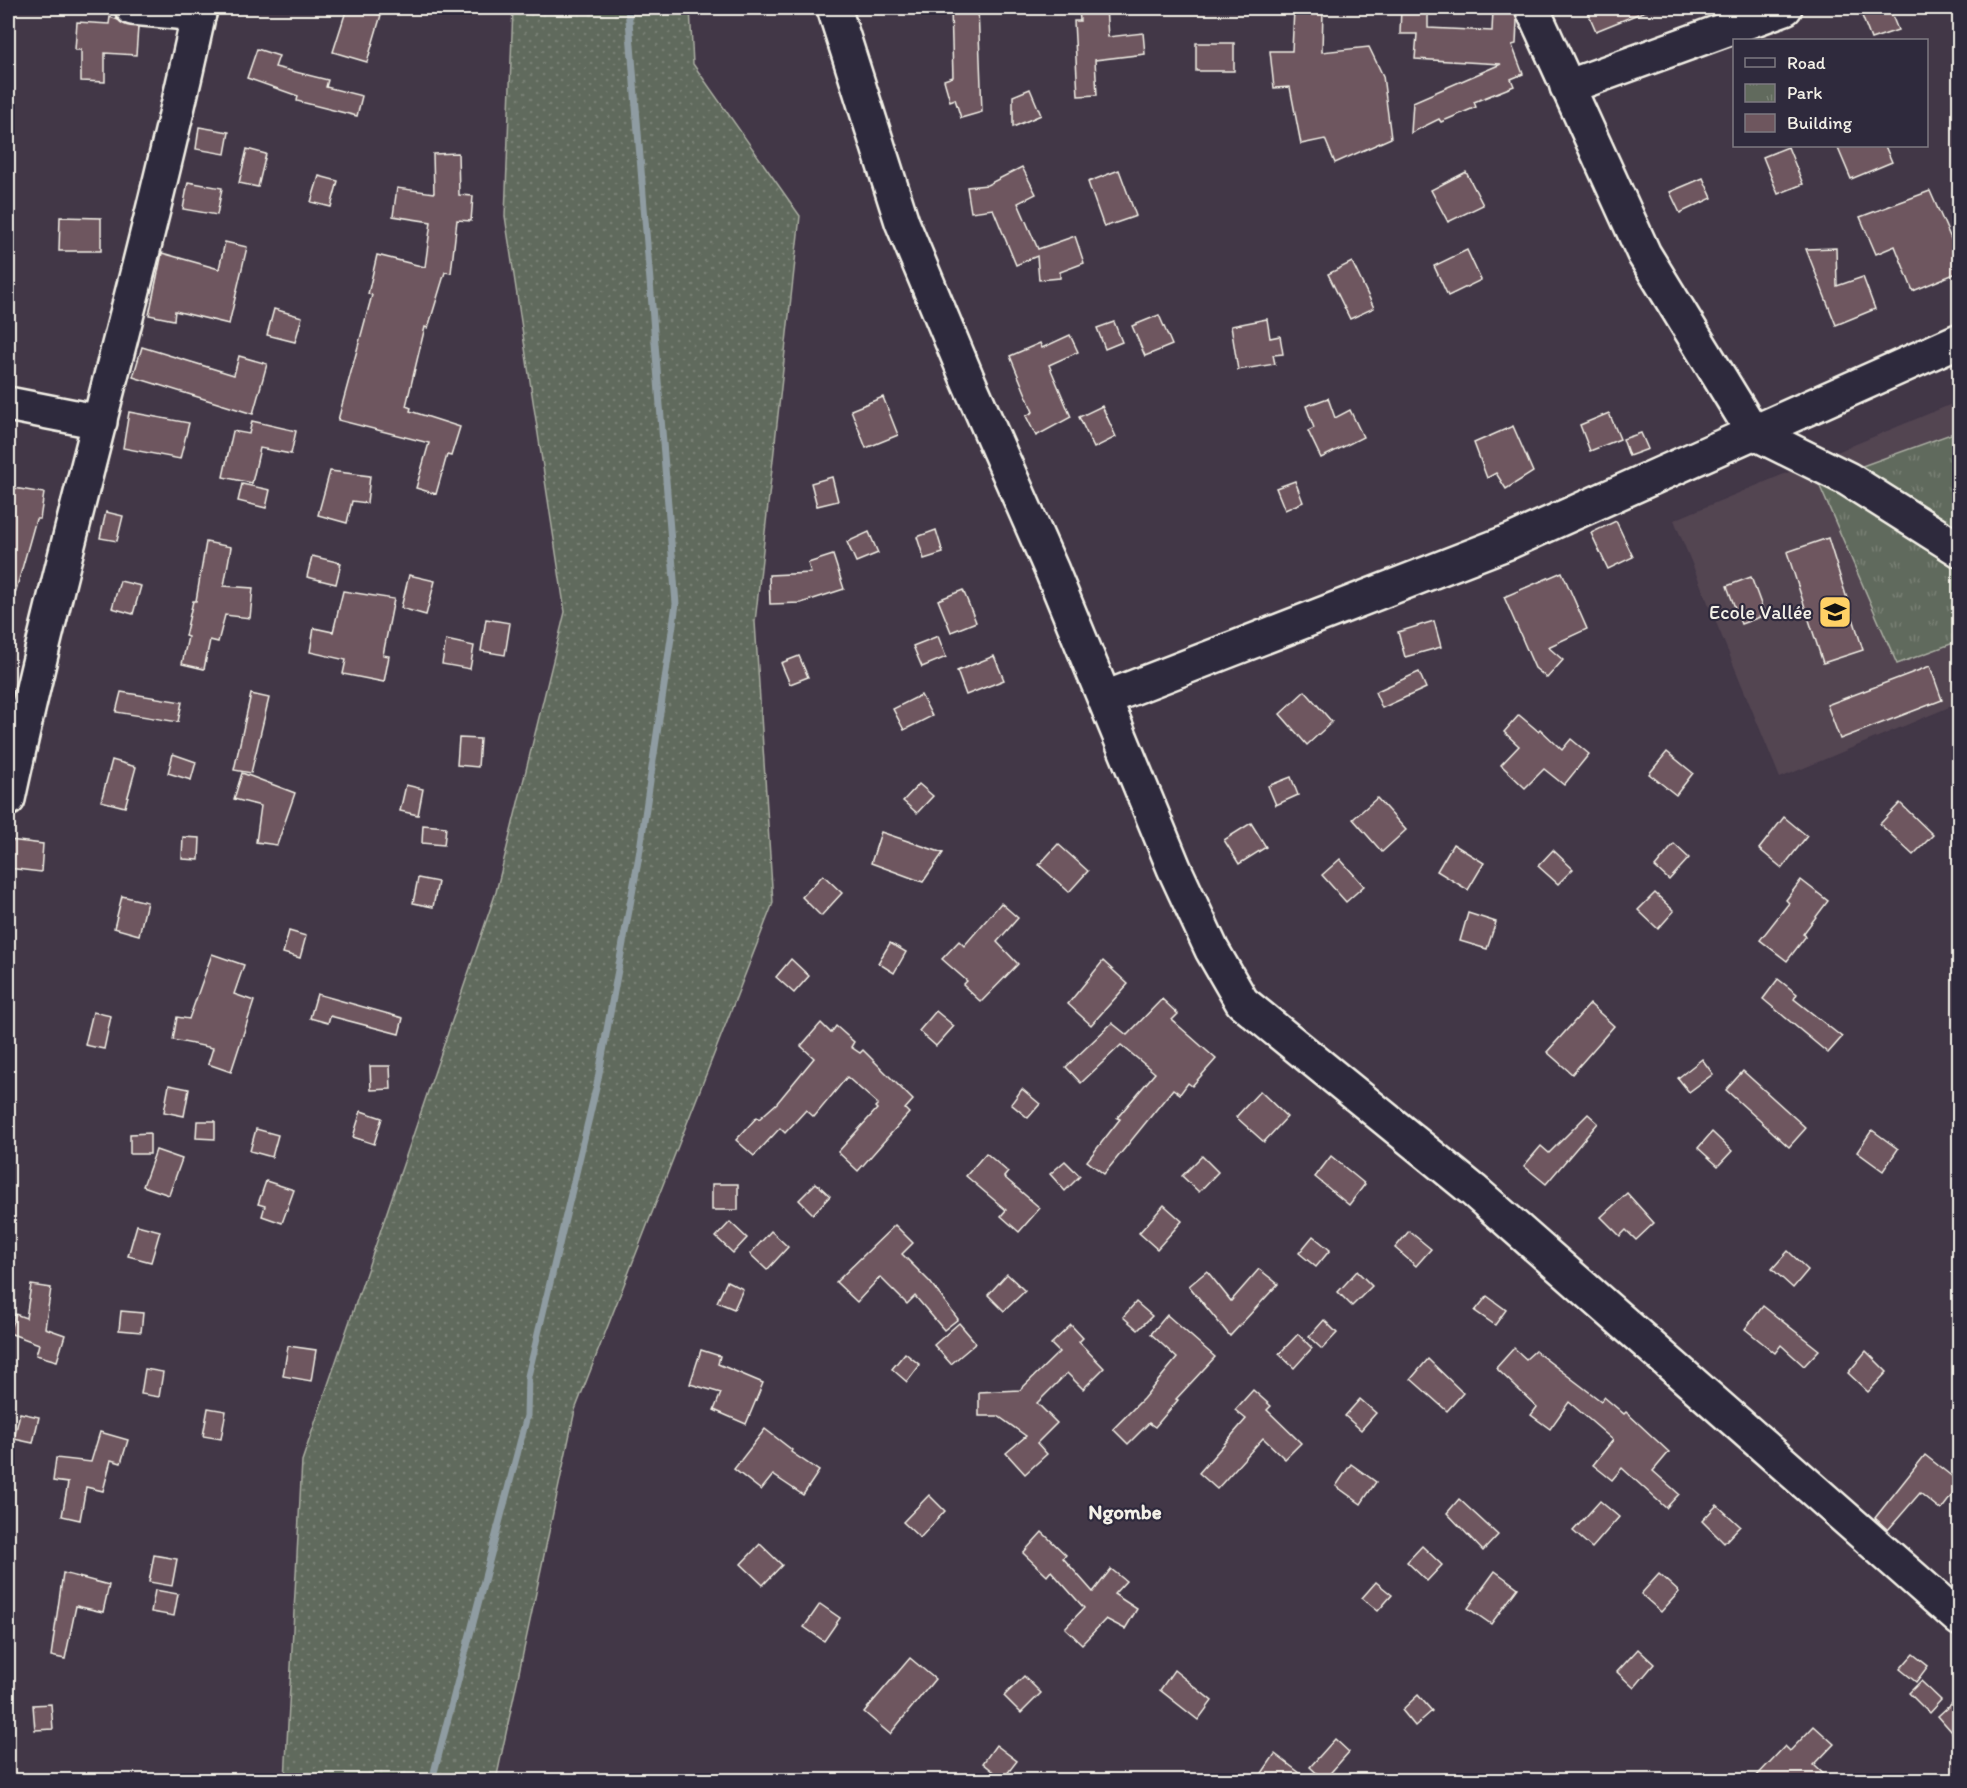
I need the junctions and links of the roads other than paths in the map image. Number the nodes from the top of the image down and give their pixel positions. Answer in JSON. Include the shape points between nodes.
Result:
{"nodes":[{"id":1,"x":132,"y":8,"type":"edge"},
{"id":2,"x":834,"y":8,"type":"edge"},
{"id":3,"x":1532,"y":8,"type":"edge"},
{"id":4,"x":1785,"y":8,"type":"edge"},
{"id":5,"x":200,"y":11,"type":"edge"},
{"id":6,"x":1567,"y":87,"type":"junction"},
{"id":7,"x":1959,"y":340,"type":"edge"},
{"id":8,"x":8,"y":404,"type":"edge"},
{"id":9,"x":100,"y":422,"type":"junction"},
{"id":10,"x":1753,"y":432,"type":"junction"},
{"id":11,"x":1959,"y":549,"type":"edge"},
{"id":12,"x":1106,"y":698,"type":"junction"},
{"id":13,"x":8,"y":799,"type":"edge"},
{"id":14,"x":1959,"y":1619,"type":"edge"}],
"edges":[{"from":1,"to":5,"type":"street"},
{"from":2,"to":12,"type":"street","via":[[902,222]]},
{"from":3,"to":6,"type":"street"},
{"from":4,"to":6,"type":"street"},
{"from":5,"to":9,"type":"street"},
{"from":6,"to":10,"type":"street","via":[[1644,254]]},
{"from":7,"to":10,"type":"street"},
{"from":8,"to":9,"type":"street"},
{"from":9,"to":13,"type":"street"},
{"from":10,"to":11,"type":"street","via":[[1848,478]]},
{"from":10,"to":12,"type":"street","via":[[1511,541]]},
{"from":12,"to":14,"type":"street","via":[[1174,868],[1212,950],[1242,1002],[1473,1190]]}]}
